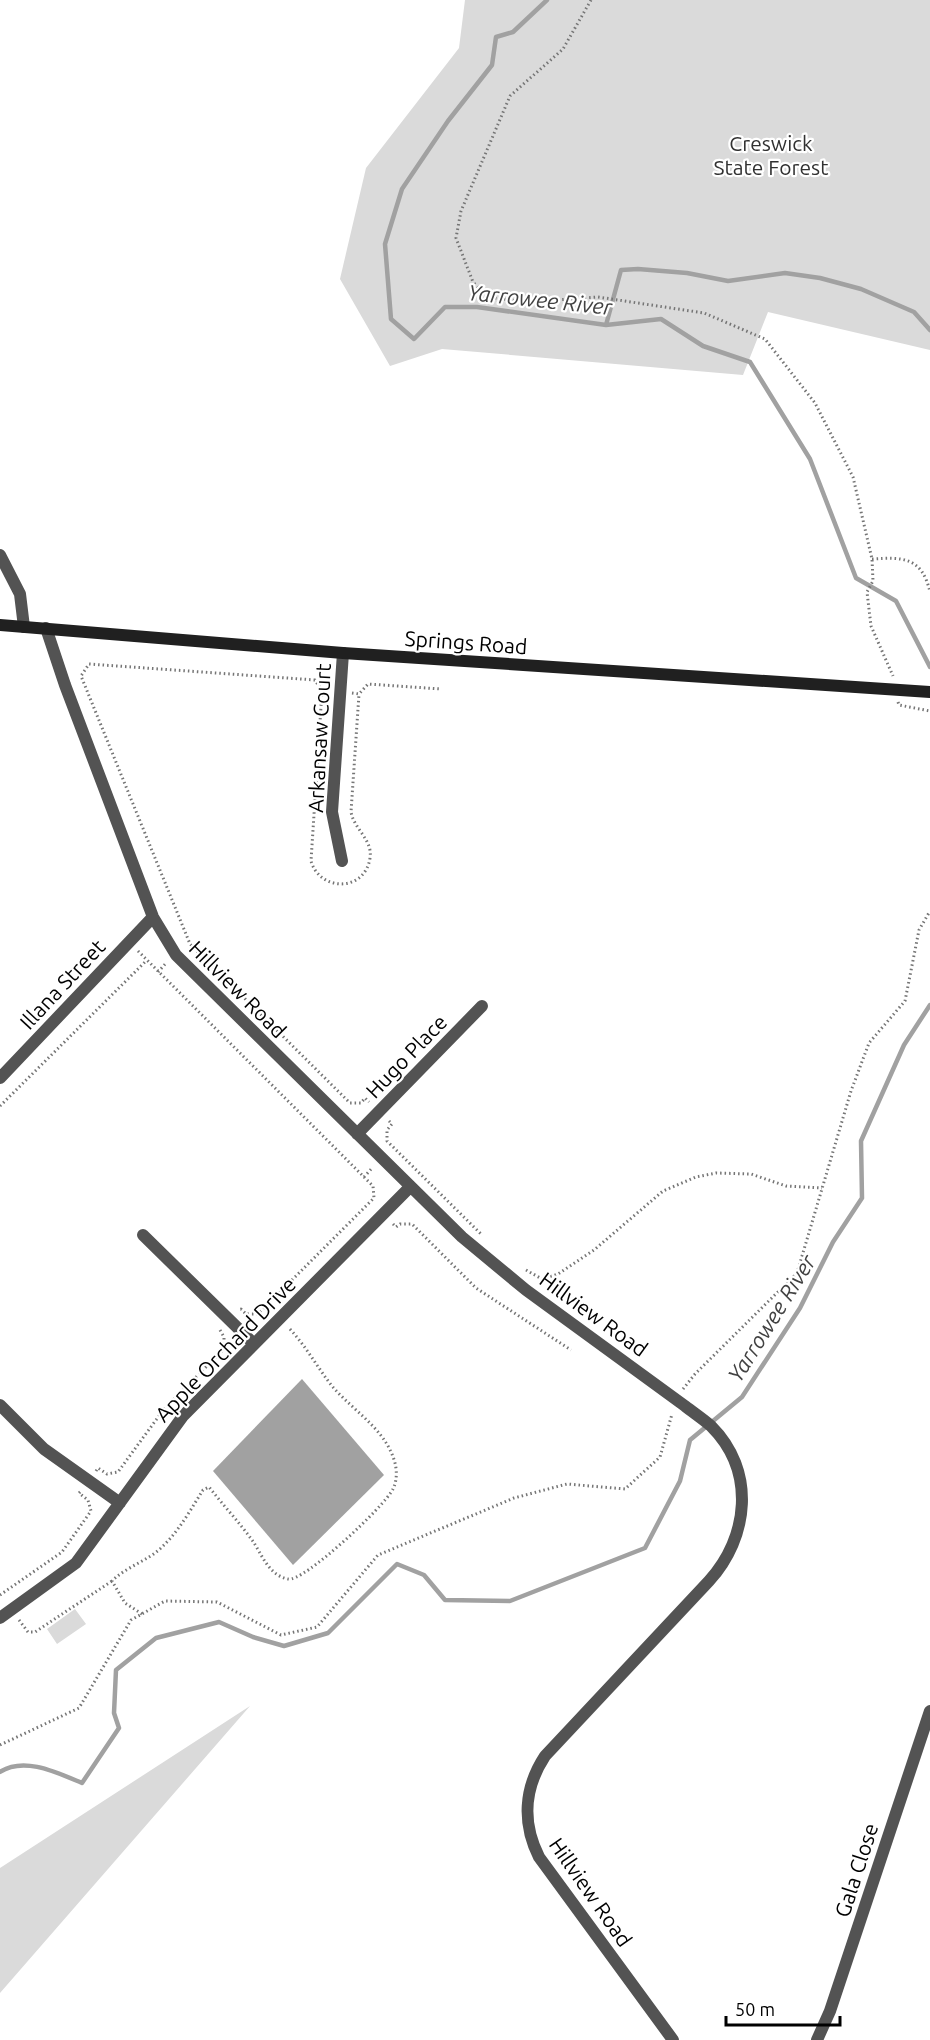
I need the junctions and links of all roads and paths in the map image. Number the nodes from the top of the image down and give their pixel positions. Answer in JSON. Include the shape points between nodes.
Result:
{"nodes":[{"id":1,"x":591,"y":0,"type":"edge"},
{"id":2,"x":0,"y":555,"type":"edge"},
{"id":3,"x":872,"y":559,"type":"junction"},
{"id":4,"x":930,"y":592,"type":"edge"},
{"id":5,"x":0,"y":625,"type":"edge"},
{"id":6,"x":24,"y":627,"type":"junction"},
{"id":7,"x":46,"y":628,"type":"junction"},
{"id":8,"x":343,"y":653,"type":"junction"},
{"id":9,"x":441,"y":689,"type":"dead end"},
{"id":10,"x":894,"y":690,"type":"junction"},
{"id":11,"x":332,"y":692,"type":"dead end"},
{"id":12,"x":930,"y":692,"type":"edge"},
{"id":13,"x":350,"y":693,"type":"dead end"},
{"id":14,"x":342,"y":861,"type":"dead end"},
{"id":15,"x":930,"y":911,"type":"edge"},
{"id":16,"x":153,"y":917,"type":"junction"},
{"id":17,"x":129,"y":941,"type":"junction"},
{"id":18,"x":146,"y":961,"type":"junction"},
{"id":19,"x":482,"y":1006,"type":"dead end"},
{"id":20,"x":0,"y":1078,"type":"edge"},
{"id":21,"x":0,"y":1106,"type":"edge"},
{"id":22,"x":379,"y":1111,"type":"junction"},
{"id":23,"x":357,"y":1134,"type":"junction"},
{"id":24,"x":410,"y":1187,"type":"junction"},
{"id":25,"x":822,"y":1188,"type":"junction"},
{"id":26,"x":370,"y":1202,"type":"junction"},
{"id":27,"x":383,"y":1215,"type":"junction"},
{"id":28,"x":143,"y":1235,"type":"dead end"},
{"id":29,"x":486,"y":1239,"type":"dead end"},
{"id":30,"x":522,"y":1268,"type":"dead end"},
{"id":31,"x":280,"y":1319,"type":"junction"},
{"id":32,"x":230,"y":1320,"type":"junction"},
{"id":33,"x":254,"y":1344,"type":"junction"},
{"id":34,"x":571,"y":1350,"type":"dead end"},
{"id":35,"x":681,"y":1402,"type":"junction"},
{"id":36,"x":0,"y":1405,"type":"edge"},
{"id":37,"x":88,"y":1480,"type":"junction"},
{"id":38,"x":120,"y":1503,"type":"junction"},
{"id":39,"x":112,"y":1581,"type":"junction"},
{"id":40,"x":0,"y":1595,"type":"edge"},
{"id":41,"x":142,"y":1614,"type":"junction"},
{"id":42,"x":0,"y":1618,"type":"edge"},
{"id":43,"x":18,"y":1618,"type":"dead end"},
{"id":44,"x":930,"y":1711,"type":"edge"},
{"id":45,"x":0,"y":1745,"type":"edge"},
{"id":46,"x":673,"y":2040,"type":"edge"},
{"id":47,"x":817,"y":2040,"type":"edge"}],
"edges":[{"from":1,"to":3,"type":"path","via":[[563,49],[510,96],[461,211],[456,238],[473,282],[487,297],[527,302],[598,297],[704,313],[765,339],[815,403],[853,477]]},
{"from":2,"to":6,"type":"street","via":[[20,594]]},
{"from":3,"to":4,"type":"path","via":[[910,561],[918,566]]},
{"from":3,"to":10,"type":"path","via":[[873,581],[867,592],[871,626],[895,679]]},
{"from":5,"to":6,"type":"street","name":"Springs Road"},
{"from":6,"to":7,"type":"street","name":"Springs Road"},
{"from":7,"to":8,"type":"street","name":"Springs Road"},
{"from":7,"to":16,"type":"street","name":"Hillview Road"},
{"from":8,"to":10,"type":"street","name":"Springs Road"},
{"from":8,"to":14,"type":"street","name":"Arkansaw Court","via":[[332,807]]},
{"from":9,"to":13,"type":"path","via":[[368,684],[359,694]]},
{"from":10,"to":12,"type":"street","name":"Springs Road"},
{"from":11,"to":22,"type":"path","via":[[322,691],[315,680],[89,664],[81,676],[190,944],[350,1103],[361,1103],[366,1098]]},
{"from":15,"to":25,"type":"path","via":[[919,930],[905,1001],[869,1043]]},
{"from":16,"to":17,"type":"street","name":"Illana Street"},
{"from":16,"to":23,"type":"street","name":"Hillview Road","via":[[182,962]]},
{"from":17,"to":18,"type":"path"},
{"from":17,"to":20,"type":"street","name":"Illana Street"},
{"from":18,"to":21,"type":"path"},
{"from":18,"to":26,"type":"path","via":[[374,1186]]},
{"from":19,"to":22,"type":"street","name":"Hugo Place"},
{"from":22,"to":23,"type":"street","name":"Hugo Place"},
{"from":22,"to":29,"type":"path","via":[[392,1124],[387,1130],[387,1141]]},
{"from":23,"to":24,"type":"street","name":"Hillview Road"},
{"from":24,"to":27,"type":"street","name":"Apple Orchard Drive"},
{"from":24,"to":35,"type":"street","name":"Hillview Road","via":[[519,1284]]},
{"from":25,"to":30,"type":"path","via":[[786,1186],[751,1174],[696,1177],[663,1191],[600,1246],[551,1277],[539,1279]]},
{"from":25,"to":35,"type":"path","via":[[797,1273],[695,1374]]},
{"from":26,"to":27,"type":"path"},
{"from":26,"to":32,"type":"path","via":[[258,1314],[246,1314],[241,1309]]},
{"from":27,"to":31,"type":"street","name":"Apple Orchard Drive"},
{"from":27,"to":34,"type":"path","via":[[396,1227],[412,1224],[476,1288]]},
{"from":28,"to":32,"type":"street"},
{"from":31,"to":33,"type":"street","name":"Apple Orchard Drive"},
{"from":31,"to":39,"type":"path","via":[[306,1346],[332,1385],[380,1434],[395,1464],[396,1481],[391,1492],[323,1557],[298,1578],[289,1580],[262,1559],[254,1541],[209,1487],[161,1549],[123,1569]]},
{"from":32,"to":33,"type":"street"},
{"from":32,"to":37,"type":"path","via":[[219,1332],[224,1337],[224,1349],[164,1409],[118,1472],[107,1474],[98,1468]]},
{"from":33,"to":38,"type":"street","name":"Apple Orchard Drive","via":[[183,1416]]},
{"from":35,"to":41,"type":"path","via":[[660,1458],[625,1489],[567,1484],[514,1498],[378,1554],[316,1627],[281,1635],[217,1602],[165,1601]]},
{"from":35,"to":46,"type":"street","name":"Hillview Road","via":[[711,1426],[731,1456],[740,1481],[741,1521],[732,1550],[713,1576],[545,1756],[532,1780],[527,1805],[528,1829],[539,1857]]},
{"from":36,"to":37,"type":"street","via":[[44,1449]]},
{"from":37,"to":38,"type":"street"},
{"from":37,"to":40,"type":"path","via":[[79,1493],[88,1500],[91,1511],[62,1552]]},
{"from":38,"to":42,"type":"street","name":"Apple Orchard Drive","via":[[76,1563]]},
{"from":39,"to":41,"type":"path","via":[[125,1603]]},
{"from":39,"to":43,"type":"path","via":[[35,1632],[28,1632]]},
{"from":41,"to":45,"type":"path","via":[[131,1620],[80,1708]]},
{"from":44,"to":47,"type":"street","name":"Gala Close"}]}
